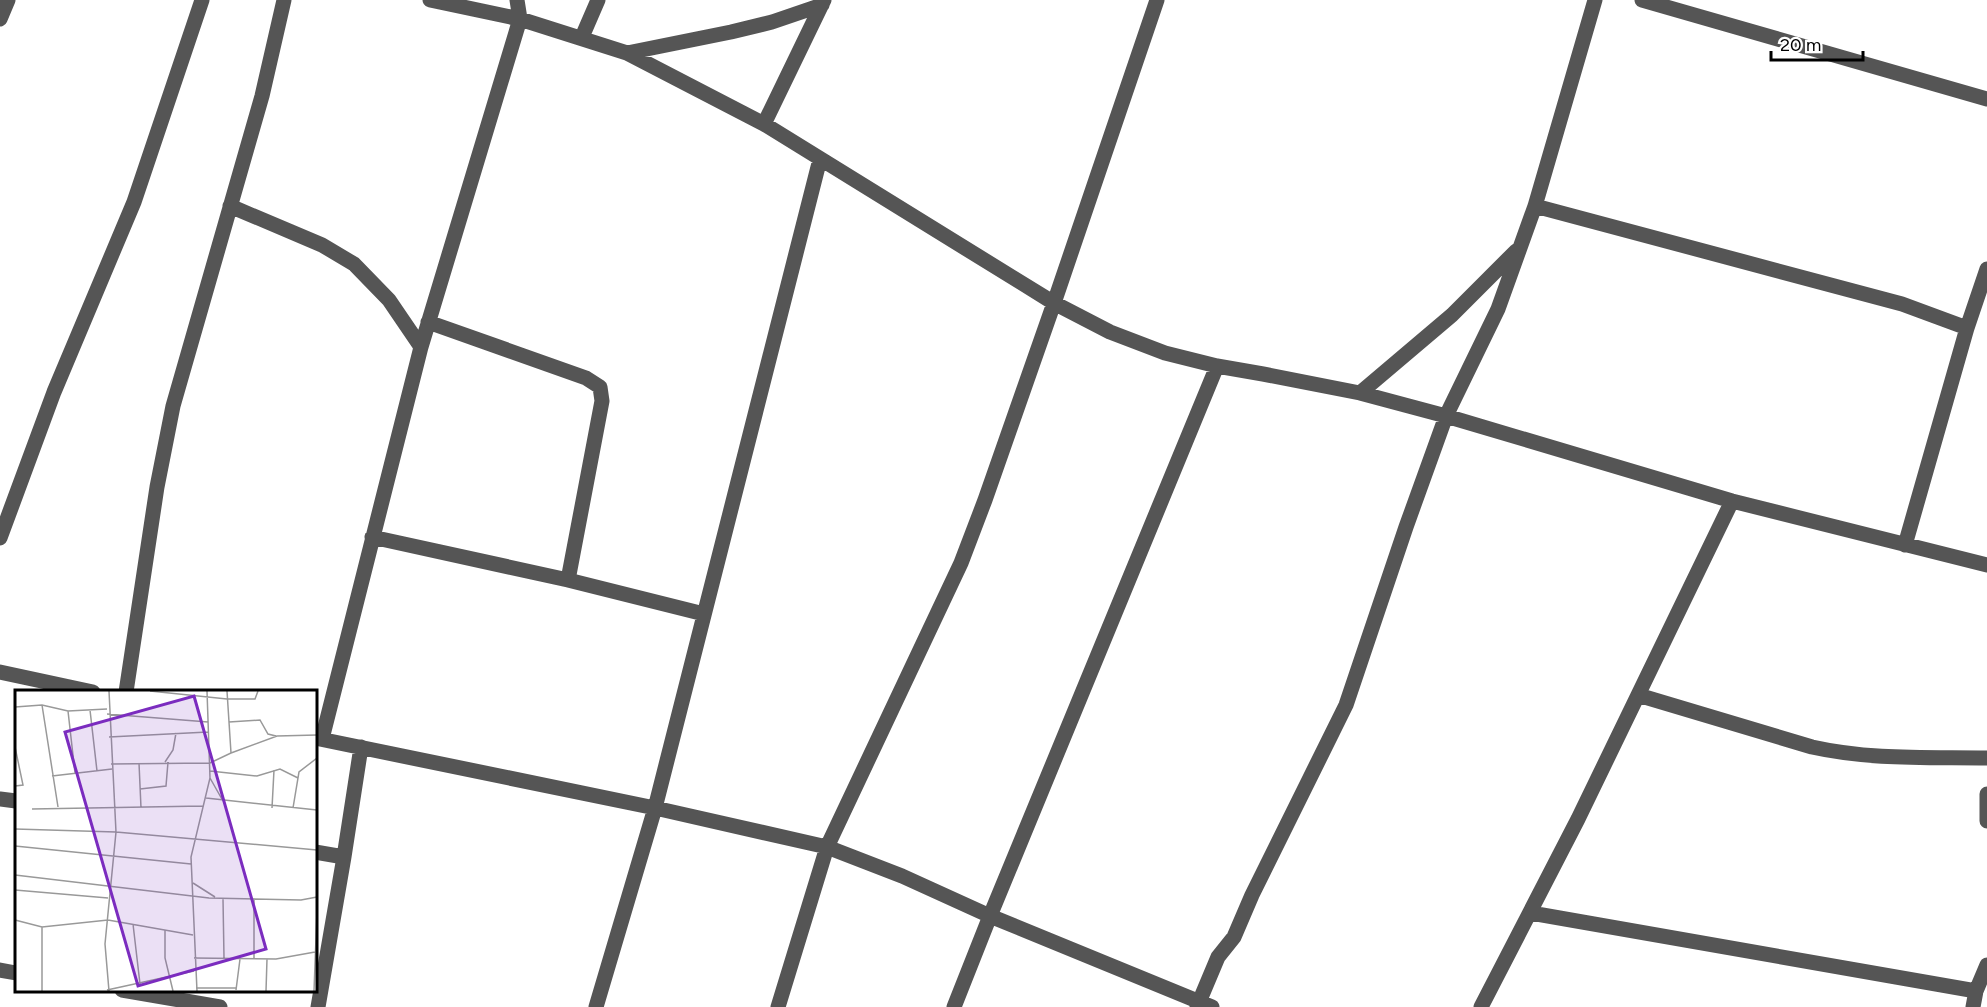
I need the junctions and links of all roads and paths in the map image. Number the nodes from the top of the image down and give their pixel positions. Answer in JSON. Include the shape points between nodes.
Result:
{"nodes":[{"id":1,"x":8,"y":0,"type":"edge"},
{"id":2,"x":202,"y":0,"type":"edge"},
{"id":3,"x":284,"y":0,"type":"edge"},
{"id":4,"x":430,"y":0,"type":"edge"},
{"id":5,"x":517,"y":0,"type":"edge"},
{"id":6,"x":598,"y":0,"type":"edge"},
{"id":7,"x":1157,"y":0,"type":"edge"},
{"id":8,"x":1595,"y":0,"type":"edge"},
{"id":9,"x":1642,"y":0,"type":"edge"},
{"id":10,"x":823,"y":2,"type":"edge"},
{"id":11,"x":0,"y":19,"type":"edge"},
{"id":12,"x":520,"y":19,"type":"junction"},
{"id":13,"x":582,"y":37,"type":"junction"},
{"id":14,"x":627,"y":53,"type":"junction"},
{"id":15,"x":1987,"y":99,"type":"edge"},
{"id":16,"x":764,"y":124,"type":"junction"},
{"id":17,"x":820,"y":159,"type":"junction"},
{"id":18,"x":230,"y":206,"type":"junction"},
{"id":19,"x":1535,"y":206,"type":"junction"},
{"id":20,"x":1520,"y":246,"type":"junction"},
{"id":21,"x":1987,"y":269,"type":"edge"},
{"id":22,"x":1054,"y":303,"type":"junction"},
{"id":23,"x":428,"y":322,"type":"junction"},
{"id":24,"x":1967,"y":328,"type":"junction"},
{"id":25,"x":421,"y":347,"type":"junction"},
{"id":26,"x":1217,"y":366,"type":"junction"},
{"id":27,"x":1360,"y":393,"type":"junction"},
{"id":28,"x":1446,"y":416,"type":"junction"},
{"id":29,"x":1732,"y":501,"type":"junction"},
{"id":30,"x":372,"y":537,"type":"junction"},
{"id":31,"x":0,"y":538,"type":"edge"},
{"id":32,"x":1905,"y":544,"type":"junction"},
{"id":33,"x":1987,"y":564,"type":"edge"},
{"id":34,"x":568,"y":580,"type":"junction"},
{"id":35,"x":704,"y":614,"type":"junction"},
{"id":36,"x":0,"y":672,"type":"edge"},
{"id":37,"x":84,"y":690,"type":"edge"},
{"id":38,"x":126,"y":690,"type":"edge"},
{"id":39,"x":1638,"y":695,"type":"junction"},
{"id":40,"x":319,"y":738,"type":"edge"},
{"id":41,"x":361,"y":747,"type":"junction"},
{"id":42,"x":1987,"y":758,"type":"edge"},
{"id":43,"x":1987,"y":794,"type":"edge"},
{"id":44,"x":0,"y":799,"type":"edge"},
{"id":45,"x":15,"y":801,"type":"edge"},
{"id":46,"x":655,"y":808,"type":"junction"},
{"id":47,"x":1987,"y":820,"type":"edge"},
{"id":48,"x":827,"y":847,"type":"junction"},
{"id":49,"x":316,"y":852,"type":"edge"},
{"id":50,"x":344,"y":857,"type":"junction"},
{"id":51,"x":1532,"y":913,"type":"junction"},
{"id":52,"x":990,"y":916,"type":"junction"},
{"id":53,"x":1987,"y":965,"type":"edge"},
{"id":54,"x":0,"y":970,"type":"edge"},
{"id":55,"x":15,"y":973,"type":"edge"},
{"id":56,"x":1976,"y":991,"type":"junction"},
{"id":57,"x":134,"y":992,"type":"edge"},
{"id":58,"x":1203,"y":1005,"type":"edge"},
{"id":59,"x":220,"y":1007,"type":"edge"},
{"id":60,"x":318,"y":1007,"type":"edge"},
{"id":61,"x":596,"y":1007,"type":"edge"},
{"id":62,"x":778,"y":1007,"type":"edge"},
{"id":63,"x":954,"y":1007,"type":"edge"},
{"id":64,"x":1481,"y":1007,"type":"edge"},
{"id":65,"x":1973,"y":1007,"type":"edge"}],
"edges":[{"from":1,"to":11,"type":"street"},
{"from":2,"to":31,"type":"street","via":[[134,202],[54,392]]},
{"from":3,"to":18,"type":"street","via":[[262,96]]},
{"from":4,"to":12,"type":"street"},
{"from":5,"to":12,"type":"street"},
{"from":6,"to":13,"type":"street"},
{"from":7,"to":22,"type":"street"},
{"from":8,"to":19,"type":"street"},
{"from":9,"to":15,"type":"street"},
{"from":10,"to":14,"type":"street","via":[[772,22]]},
{"from":10,"to":16,"type":"street"},
{"from":12,"to":13,"type":"street"},
{"from":12,"to":23,"type":"street"},
{"from":13,"to":14,"type":"street"},
{"from":14,"to":16,"type":"street"},
{"from":16,"to":17,"type":"street"},
{"from":17,"to":22,"type":"street"},
{"from":17,"to":35,"type":"street"},
{"from":18,"to":25,"type":"street","via":[[322,245],[354,264],[389,300]]},
{"from":18,"to":38,"type":"street","via":[[173,406]]},
{"from":19,"to":20,"type":"street"},
{"from":19,"to":24,"type":"street","via":[[1902,304]]},
{"from":20,"to":27,"type":"street","via":[[1452,315]]},
{"from":20,"to":28,"type":"street","via":[[1498,309]]},
{"from":21,"to":24,"type":"street"},
{"from":22,"to":26,"type":"street","via":[[1110,332],[1165,353]]},
{"from":22,"to":48,"type":"street","via":[[961,563]]},
{"from":23,"to":25,"type":"street"},
{"from":23,"to":34,"type":"street","via":[[586,378],[600,387],[602,401]]},
{"from":24,"to":32,"type":"street"},
{"from":25,"to":30,"type":"street"},
{"from":26,"to":27,"type":"street"},
{"from":26,"to":52,"type":"street"},
{"from":27,"to":28,"type":"street"},
{"from":28,"to":29,"type":"street"},
{"from":28,"to":58,"type":"street","via":[[1346,705],[1234,937],[1218,957]]},
{"from":29,"to":32,"type":"street"},
{"from":29,"to":39,"type":"street"},
{"from":30,"to":34,"type":"street"},
{"from":30,"to":40,"type":"street"},
{"from":32,"to":33,"type":"street"},
{"from":34,"to":35,"type":"street"},
{"from":35,"to":46,"type":"street"},
{"from":36,"to":37,"type":"street"},
{"from":39,"to":42,"type":"street","via":[[1841,753]]},
{"from":39,"to":51,"type":"street"},
{"from":40,"to":41,"type":"street"},
{"from":41,"to":46,"type":"street"},
{"from":41,"to":50,"type":"street"},
{"from":43,"to":47,"type":"street"},
{"from":44,"to":45,"type":"street"},
{"from":46,"to":48,"type":"street"},
{"from":46,"to":61,"type":"street"},
{"from":48,"to":52,"type":"street"},
{"from":48,"to":62,"type":"street"},
{"from":49,"to":50,"type":"street"},
{"from":50,"to":60,"type":"street"},
{"from":51,"to":56,"type":"street"},
{"from":51,"to":64,"type":"street"},
{"from":52,"to":58,"type":"street"},
{"from":52,"to":63,"type":"street"},
{"from":53,"to":56,"type":"street"},
{"from":54,"to":55,"type":"street"},
{"from":56,"to":65,"type":"street"},
{"from":57,"to":59,"type":"street"}]}
